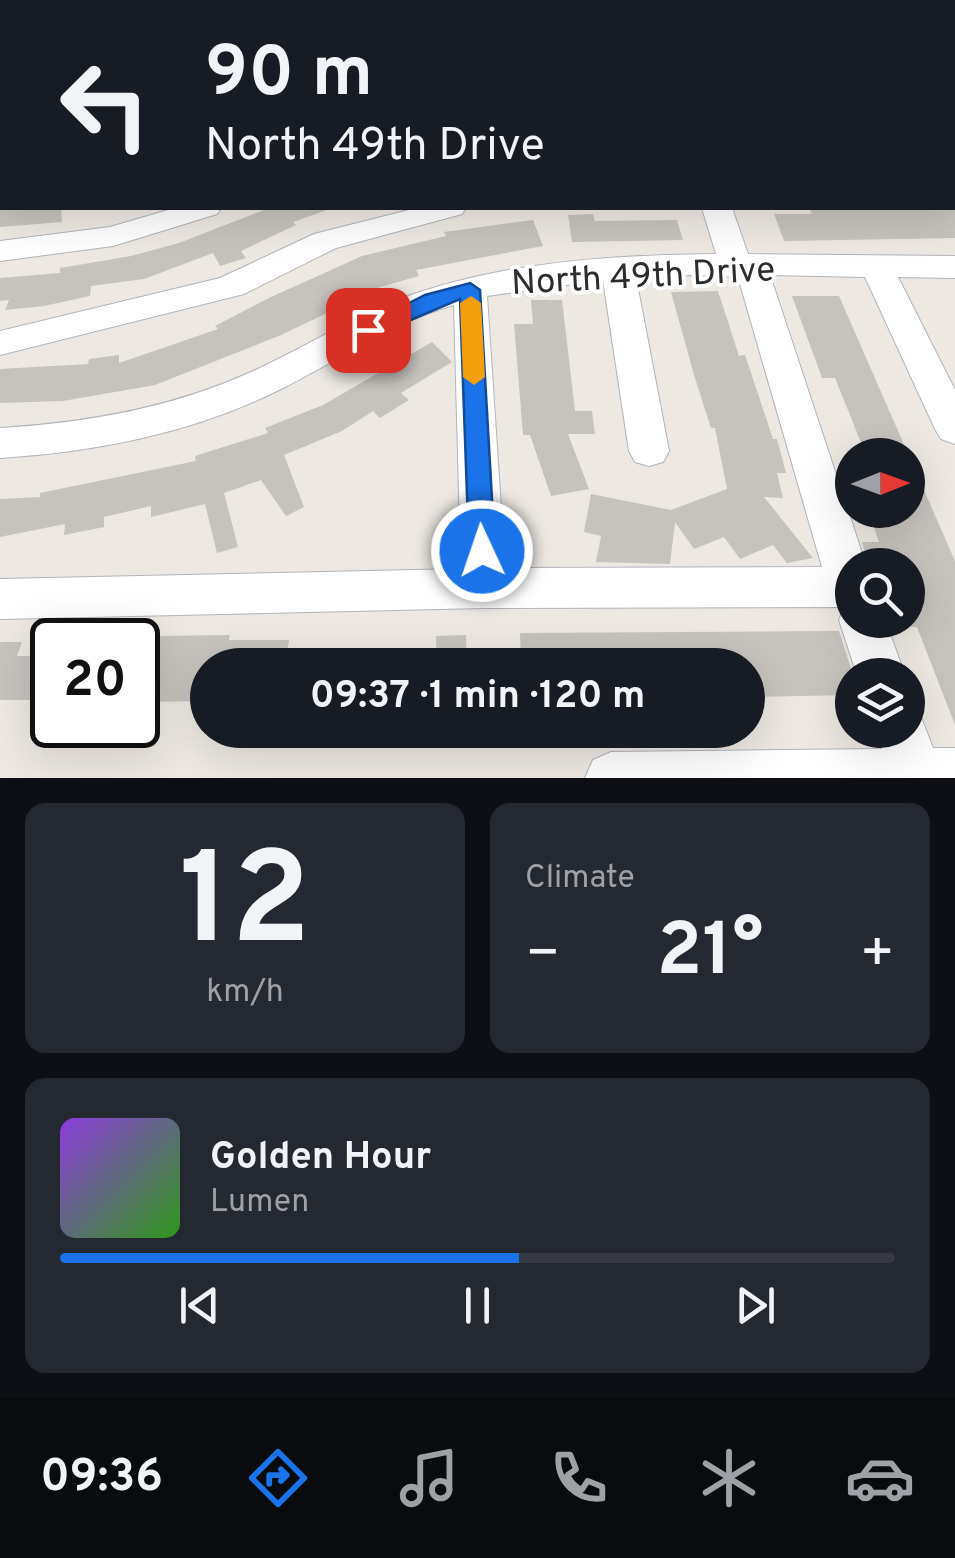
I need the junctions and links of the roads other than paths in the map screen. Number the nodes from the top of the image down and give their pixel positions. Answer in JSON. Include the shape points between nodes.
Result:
{"nodes":[{"id":1,"x":199,"y":210,"type":"edge"},
{"id":2,"x":443,"y":210,"type":"edge"},
{"id":3,"x":718,"y":210,"type":"edge"},
{"id":4,"x":0,"y":252,"type":"edge"},
{"id":5,"x":955,"y":266,"type":"edge"},
{"id":6,"x":744,"y":267,"type":"junction"},
{"id":7,"x":877,"y":268,"type":"junction"},
{"id":8,"x":618,"y":270,"type":"junction"},
{"id":9,"x":470,"y":290,"type":"junction"},
{"id":10,"x":0,"y":343,"type":"edge"},
{"id":11,"x":955,"y":429,"type":"edge"},
{"id":12,"x":0,"y":443,"type":"edge"},
{"id":13,"x":649,"y":451,"type":"dead end"},
{"id":14,"x":838,"y":548,"type":"edge"},
{"id":15,"x":484,"y":588,"type":"junction"},
{"id":16,"x":0,"y":599,"type":"edge"},
{"id":17,"x":835,"y":599,"type":"edge"},
{"id":18,"x":922,"y":764,"type":"edge"},
{"id":19,"x":611,"y":778,"type":"edge"}],
"edges":[{"from":1,"to":4,"type":"street","via":[[112,236]]},
{"from":2,"to":10,"type":"street","via":[[326,241],[232,286]]},
{"from":3,"to":6,"type":"street"},
{"from":5,"to":7,"type":"street","name":"North 49th Drive"},
{"from":6,"to":7,"type":"street","name":"North 49th Drive"},
{"from":6,"to":8,"type":"street","name":"North 49th Drive"},
{"from":6,"to":14,"type":"street"},
{"from":7,"to":11,"type":"street"},
{"from":8,"to":9,"type":"street","name":"North 49th Drive","via":[[546,273]]},
{"from":8,"to":13,"type":"street"},
{"from":9,"to":12,"type":"street","name":"North 49th Drive","via":[[432,300],[205,404],[104,431]]},
{"from":9,"to":15,"type":"street"},
{"from":15,"to":16,"type":"street"},
{"from":15,"to":17,"type":"street"},
{"from":18,"to":19,"type":"street"}]}
